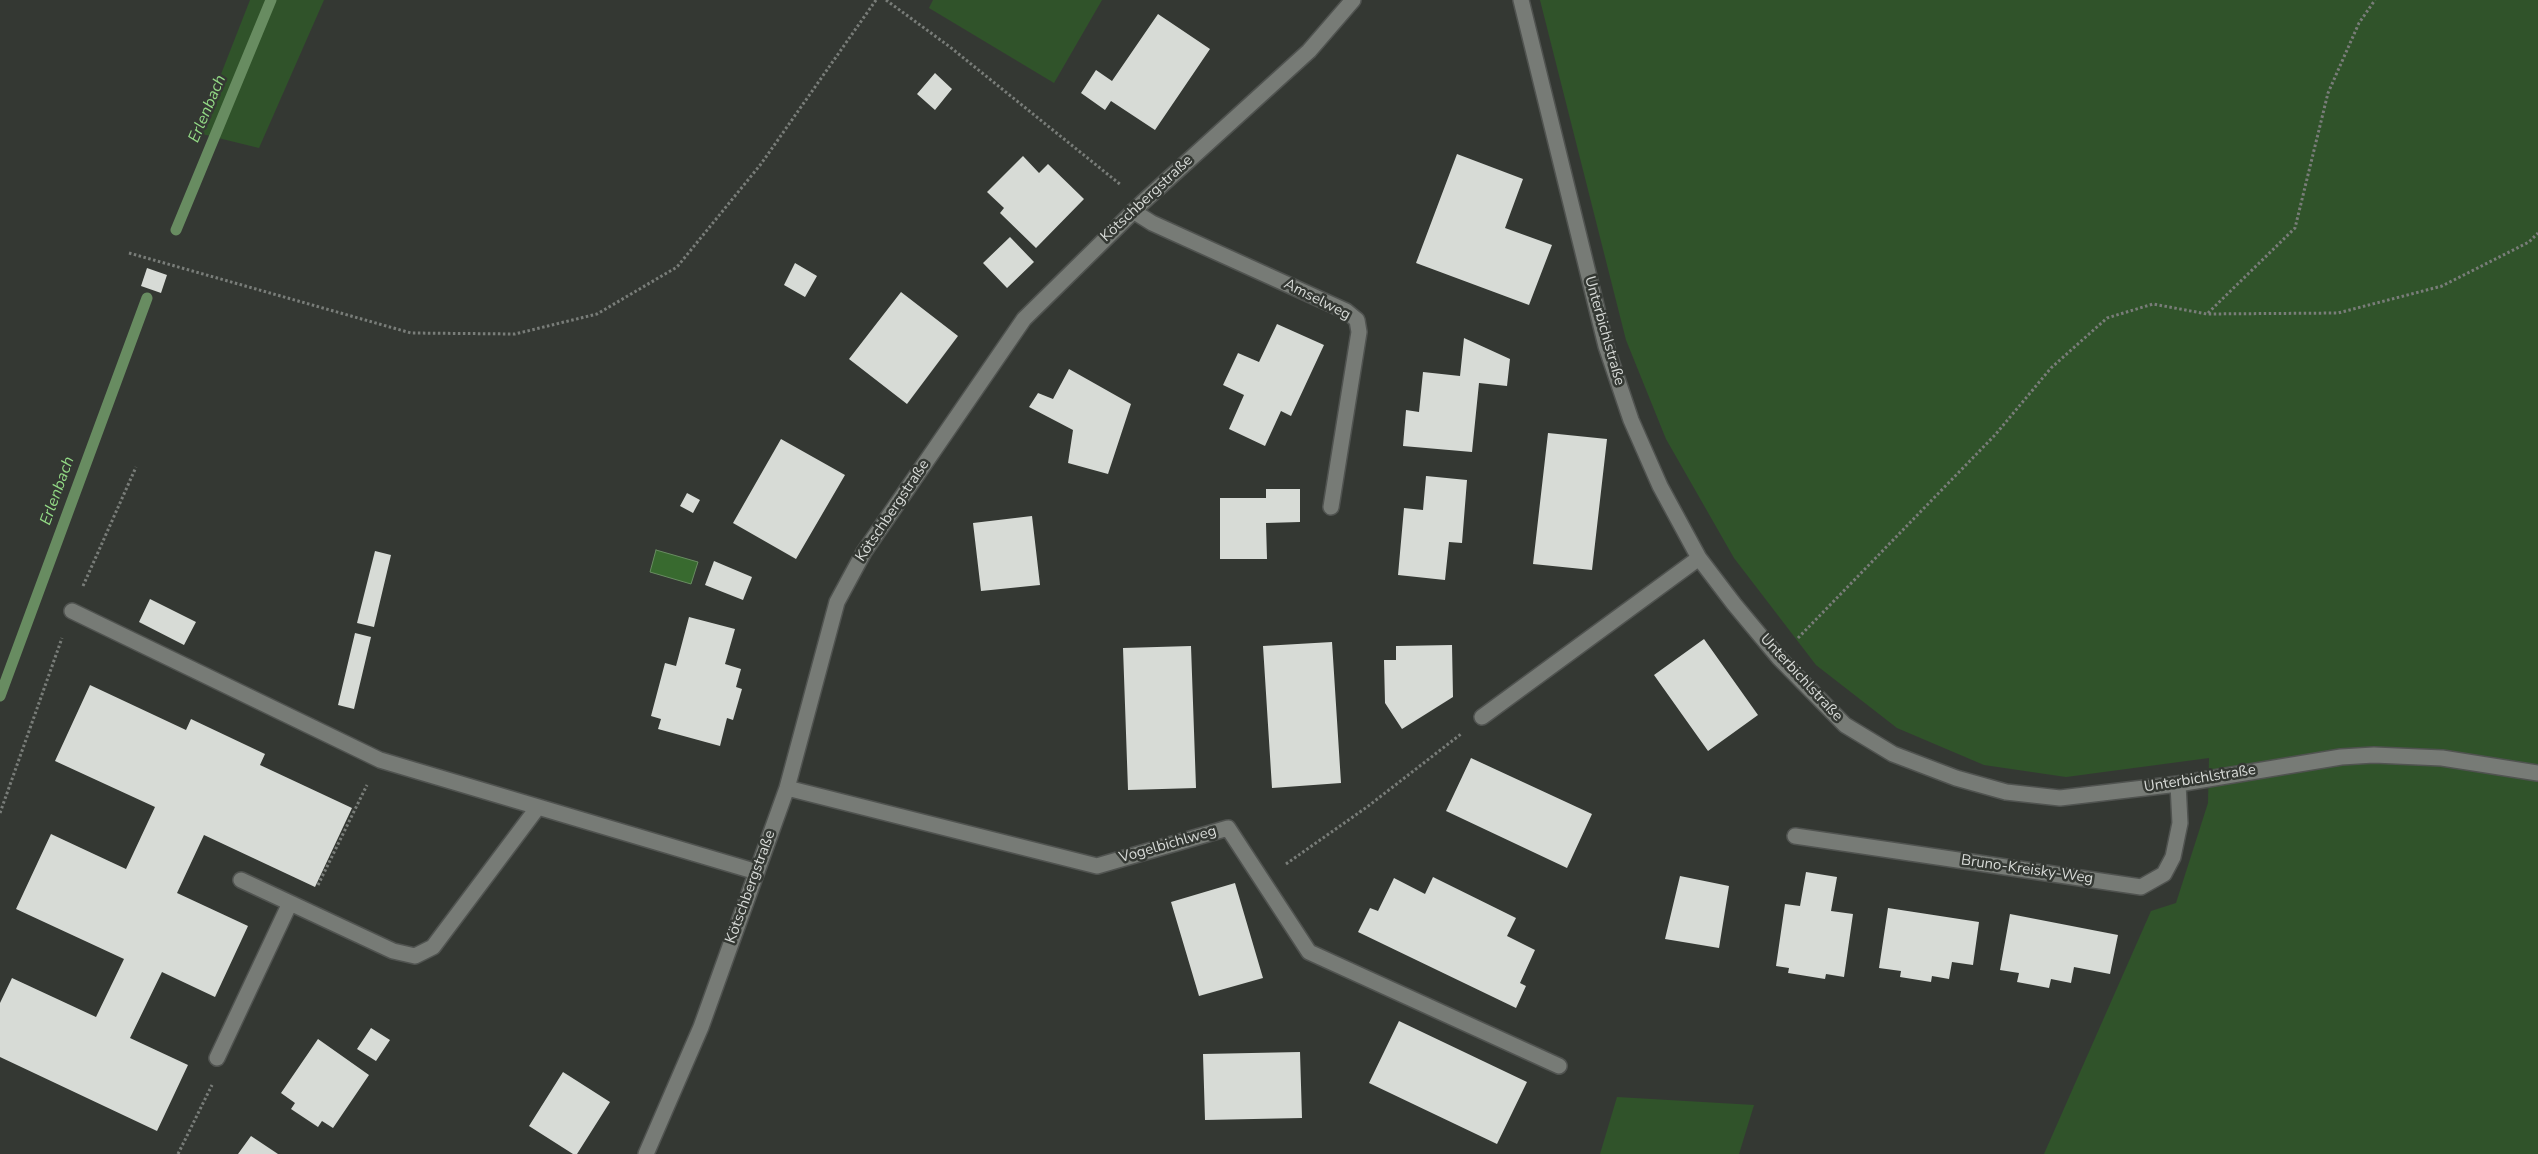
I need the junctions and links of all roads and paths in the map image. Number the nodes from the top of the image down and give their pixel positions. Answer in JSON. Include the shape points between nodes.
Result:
{"nodes":[{"id":1,"x":876,"y":0,"type":"edge"},
{"id":2,"x":886,"y":0,"type":"edge"},
{"id":3,"x":1353,"y":0,"type":"edge"},
{"id":4,"x":1522,"y":0,"type":"edge"},
{"id":5,"x":2375,"y":0,"type":"edge"},
{"id":6,"x":1138,"y":207,"type":"junction"},
{"id":7,"x":2538,"y":233,"type":"edge"},
{"id":8,"x":130,"y":252,"type":"dead end"},
{"id":9,"x":2207,"y":314,"type":"junction"},
{"id":10,"x":1331,"y":507,"type":"dead end"},
{"id":11,"x":1700,"y":558,"type":"junction"},
{"id":12,"x":72,"y":612,"type":"dead end"},
{"id":13,"x":1779,"y":658,"type":"junction"},
{"id":14,"x":1482,"y":717,"type":"joint"},
{"id":15,"x":380,"y":760,"type":"junction"},
{"id":16,"x":2538,"y":773,"type":"edge"},
{"id":17,"x":2178,"y":784,"type":"junction"},
{"id":18,"x":787,"y":788,"type":"junction"},
{"id":19,"x":538,"y":807,"type":"junction"},
{"id":20,"x":1795,"y":836,"type":"dead end"},
{"id":21,"x":757,"y":872,"type":"junction"},
{"id":22,"x":241,"y":880,"type":"dead end"},
{"id":23,"x":1263,"y":881,"type":"junction"},
{"id":24,"x":290,"y":903,"type":"junction"},
{"id":25,"x":306,"y":910,"type":"junction"},
{"id":26,"x":217,"y":1058,"type":"joint"},
{"id":27,"x":1559,"y":1066,"type":"dead end"},
{"id":28,"x":178,"y":1154,"type":"edge"},
{"id":29,"x":646,"y":1154,"type":"edge"}],
"edges":[{"from":1,"to":8,"type":"path","via":[[761,164],[677,267],[597,314],[515,334],[411,333]]},
{"from":2,"to":6,"type":"path","via":[[950,47]]},
{"from":3,"to":6,"type":"street","name":"Kötschbergstraße","via":[[1309,51]]},
{"from":4,"to":11,"type":"street","name":"Unterbichlstraße","via":[[1606,346],[1631,420],[1656,478]]},
{"from":5,"to":9,"type":"path","via":[[2359,23],[2328,94],[2295,228]]},
{"from":6,"to":10,"type":"street","name":"Amselweg","via":[[1152,223],[1346,311],[1357,320],[1359,332]]},
{"from":6,"to":18,"type":"street","name":"Kötschbergstraße","via":[[1024,319],[864,552],[836,602],[829,623]]},
{"from":7,"to":9,"type":"path","via":[[2529,242],[2442,286],[2338,313]]},
{"from":9,"to":13,"type":"path","via":[[2153,304],[2107,318],[2051,368],[1995,435]]},
{"from":11,"to":13,"type":"street","name":"Unterbichlstraße"},
{"from":11,"to":14,"type":"street"},
{"from":12,"to":15,"type":"street"},
{"from":13,"to":17,"type":"street","name":"Unterbichlstraße","via":[[1845,725],[1893,754],[1956,778],[2006,792],[2060,798]]},
{"from":14,"to":23,"type":"path","via":[[1367,807]]},
{"from":15,"to":19,"type":"street"},
{"from":15,"to":25,"type":"path"},
{"from":16,"to":17,"type":"street","name":"Unterbichlstraße","via":[[2442,758],[2374,755],[2332,758]]},
{"from":17,"to":20,"type":"street","name":"Bruno-Kreisky-Weg","via":[[2180,823],[2173,857],[2164,874],[2141,887]]},
{"from":18,"to":21,"type":"street","name":"Kötschbergstraße"},
{"from":18,"to":23,"type":"street","name":"Vogelbichlweg","via":[[1097,866],[1228,828]]},
{"from":19,"to":21,"type":"street"},
{"from":19,"to":25,"type":"street","via":[[433,947],[415,956],[393,951]]},
{"from":21,"to":29,"type":"street","name":"Kötschbergstraße","via":[[701,1027]]},
{"from":22,"to":24,"type":"street"},
{"from":23,"to":27,"type":"street","name":"Vogelbichlweg","via":[[1309,952]]},
{"from":24,"to":25,"type":"street"},
{"from":24,"to":26,"type":"street"},
{"from":26,"to":28,"type":"path","via":[[218,1074]]}]}
